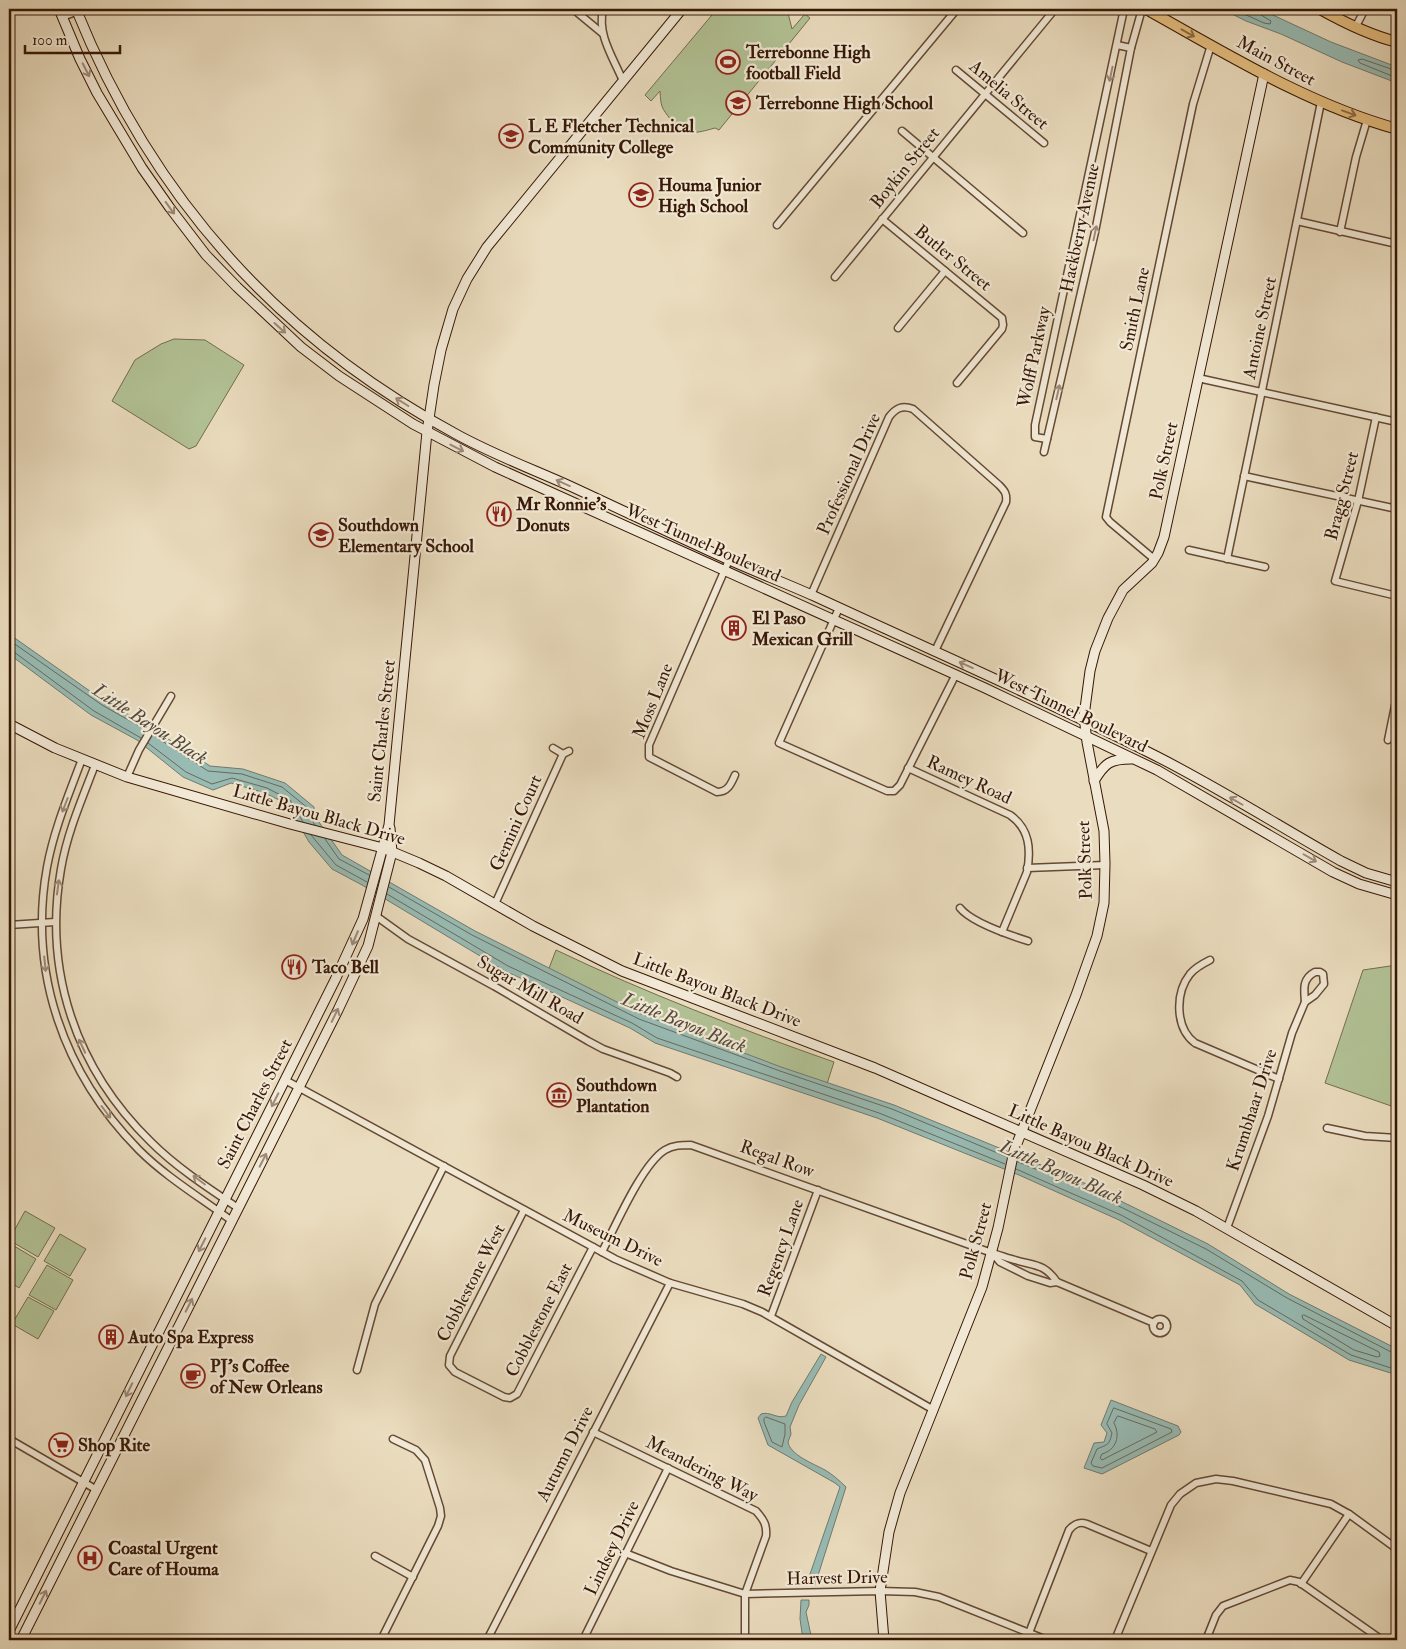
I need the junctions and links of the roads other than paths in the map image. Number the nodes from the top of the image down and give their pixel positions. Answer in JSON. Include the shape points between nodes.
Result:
{"nodes":[{"id":1,"x":573,"y":9,"type":"edge"},
{"id":2,"x":603,"y":9,"type":"edge"},
{"id":3,"x":682,"y":9,"type":"edge"},
{"id":4,"x":957,"y":9,"type":"edge"},
{"id":5,"x":1055,"y":9,"type":"edge"},
{"id":6,"x":1124,"y":9,"type":"edge"},
{"id":7,"x":1144,"y":9,"type":"edge"},
{"id":8,"x":1320,"y":9,"type":"edge"},
{"id":9,"x":1366,"y":9,"type":"edge"},
{"id":10,"x":79,"y":10,"type":"edge"},
{"id":11,"x":61,"y":13,"type":"edge"},
{"id":12,"x":1356,"y":28,"type":"junction"},
{"id":13,"x":602,"y":33,"type":"junction"},
{"id":14,"x":1397,"y":42,"type":"edge"},
{"id":15,"x":1117,"y":45,"type":"junction"},
{"id":16,"x":1211,"y":45,"type":"junction"},
{"id":17,"x":1131,"y":48,"type":"junction"},
{"id":18,"x":956,"y":70,"type":"dead end"},
{"id":19,"x":1264,"y":74,"type":"junction"},
{"id":20,"x":622,"y":80,"type":"junction"},
{"id":21,"x":985,"y":94,"type":"junction"},
{"id":22,"x":1321,"y":102,"type":"junction"},
{"id":23,"x":1367,"y":120,"type":"junction"},
{"id":24,"x":1397,"y":129,"type":"edge"},
{"id":25,"x":902,"y":131,"type":"dead end"},
{"id":26,"x":1044,"y":143,"type":"dead end"},
{"id":27,"x":934,"y":157,"type":"junction"},
{"id":28,"x":882,"y":219,"type":"junction"},
{"id":29,"x":1297,"y":221,"type":"junction"},
{"id":30,"x":777,"y":225,"type":"dead end"},
{"id":31,"x":1340,"y":232,"type":"junction"},
{"id":32,"x":1023,"y":233,"type":"dead end"},
{"id":33,"x":1397,"y":244,"type":"edge"},
{"id":34,"x":945,"y":271,"type":"junction"},
{"id":35,"x":835,"y":277,"type":"dead end"},
{"id":36,"x":898,"y":328,"type":"dead end"},
{"id":37,"x":1198,"y":378,"type":"junction"},
{"id":38,"x":957,"y":383,"type":"dead end"},
{"id":39,"x":1262,"y":392,"type":"junction"},
{"id":40,"x":1376,"y":417,"type":"junction"},
{"id":41,"x":429,"y":418,"type":"junction"},
{"id":42,"x":1397,"y":422,"type":"edge"},
{"id":43,"x":427,"y":432,"type":"junction"},
{"id":44,"x":1047,"y":439,"type":"junction"},
{"id":45,"x":1044,"y":452,"type":"dead end"},
{"id":46,"x":1244,"y":476,"type":"junction"},
{"id":47,"x":1358,"y":501,"type":"junction"},
{"id":48,"x":1397,"y":509,"type":"edge"},
{"id":49,"x":1189,"y":550,"type":"dead end"},
{"id":50,"x":1154,"y":559,"type":"junction"},
{"id":51,"x":1227,"y":559,"type":"junction"},
{"id":52,"x":729,"y":560,"type":"junction"},
{"id":53,"x":1265,"y":568,"type":"dead end"},
{"id":54,"x":726,"y":571,"type":"junction"},
{"id":55,"x":811,"y":595,"type":"junction"},
{"id":56,"x":1397,"y":596,"type":"edge"},
{"id":57,"x":839,"y":608,"type":"junction"},
{"id":58,"x":834,"y":619,"type":"junction"},
{"id":59,"x":935,"y":651,"type":"junction"},
{"id":60,"x":956,"y":674,"type":"junction"},
{"id":61,"x":171,"y":696,"type":"dead end"},
{"id":62,"x":1397,"y":696,"type":"edge"},
{"id":63,"x":1396,"y":713,"type":"edge"},
{"id":64,"x":1085,"y":722,"type":"junction"},
{"id":65,"x":9,"y":724,"type":"edge"},
{"id":66,"x":1086,"y":736,"type":"junction"},
{"id":67,"x":1388,"y":740,"type":"dead end"},
{"id":68,"x":554,"y":748,"type":"dead end"},
{"id":69,"x":82,"y":759,"type":"junction"},
{"id":70,"x":1133,"y":759,"type":"junction"},
{"id":71,"x":95,"y":765,"type":"junction"},
{"id":72,"x":908,"y":768,"type":"junction"},
{"id":73,"x":735,"y":775,"type":"dead end"},
{"id":74,"x":127,"y":777,"type":"junction"},
{"id":75,"x":1094,"y":781,"type":"junction"},
{"id":76,"x":1205,"y":782,"type":"junction"},
{"id":77,"x":1199,"y":794,"type":"junction"},
{"id":78,"x":389,"y":825,"type":"junction"},
{"id":79,"x":382,"y":848,"type":"junction"},
{"id":80,"x":392,"y":852,"type":"junction"},
{"id":81,"x":1105,"y":866,"type":"junction"},
{"id":82,"x":383,"y":868,"type":"junction"},
{"id":83,"x":1027,"y":868,"type":"junction"},
{"id":84,"x":1397,"y":882,"type":"edge"},
{"id":85,"x":1397,"y":895,"type":"edge"},
{"id":86,"x":495,"y":904,"type":"junction"},
{"id":87,"x":960,"y":908,"type":"dead end"},
{"id":88,"x":376,"y":916,"type":"junction"},
{"id":89,"x":55,"y":922,"type":"junction"},
{"id":90,"x":42,"y":923,"type":"junction"},
{"id":91,"x":9,"y":925,"type":"edge"},
{"id":92,"x":1002,"y":932,"type":"junction"},
{"id":93,"x":1028,"y":941,"type":"dead end"},
{"id":94,"x":1210,"y":960,"type":"dead end"},
{"id":95,"x":1306,"y":1002,"type":"junction"},
{"id":96,"x":677,"y":1077,"type":"dead end"},
{"id":97,"x":1279,"y":1079,"type":"junction"},
{"id":98,"x":285,"y":1080,"type":"junction"},
{"id":99,"x":299,"y":1087,"type":"junction"},
{"id":100,"x":1327,"y":1128,"type":"dead end"},
{"id":101,"x":1021,"y":1133,"type":"junction"},
{"id":102,"x":1397,"y":1138,"type":"edge"},
{"id":103,"x":444,"y":1166,"type":"junction"},
{"id":104,"x":818,"y":1190,"type":"junction"},
{"id":105,"x":225,"y":1199,"type":"junction"},
{"id":106,"x":238,"y":1208,"type":"junction"},
{"id":107,"x":524,"y":1210,"type":"junction"},
{"id":108,"x":219,"y":1212,"type":"junction"},
{"id":109,"x":232,"y":1221,"type":"junction"},
{"id":110,"x":1227,"y":1228,"type":"junction"},
{"id":111,"x":593,"y":1247,"type":"junction"},
{"id":112,"x":602,"y":1252,"type":"junction"},
{"id":113,"x":992,"y":1253,"type":"junction"},
{"id":114,"x":1038,"y":1266,"type":"junction"},
{"id":115,"x":1034,"y":1278,"type":"junction"},
{"id":116,"x":670,"y":1282,"type":"junction"},
{"id":117,"x":1057,"y":1282,"type":"junction"},
{"id":118,"x":771,"y":1316,"type":"junction"},
{"id":119,"x":1154,"y":1323,"type":"dead end"},
{"id":120,"x":1397,"y":1326,"type":"edge"},
{"id":121,"x":357,"y":1370,"type":"dead end"},
{"id":122,"x":478,"y":1384,"type":"joint"},
{"id":123,"x":932,"y":1410,"type":"junction"},
{"id":124,"x":593,"y":1432,"type":"junction"},
{"id":125,"x":9,"y":1439,"type":"edge"},
{"id":126,"x":393,"y":1439,"type":"dead end"},
{"id":127,"x":668,"y":1468,"type":"junction"},
{"id":128,"x":83,"y":1482,"type":"junction"},
{"id":129,"x":97,"y":1490,"type":"junction"},
{"id":130,"x":1349,"y":1514,"type":"junction"},
{"id":131,"x":1397,"y":1549,"type":"edge"},
{"id":132,"x":1151,"y":1551,"type":"junction"},
{"id":133,"x":625,"y":1554,"type":"junction"},
{"id":134,"x":375,"y":1556,"type":"dead end"},
{"id":135,"x":413,"y":1577,"type":"junction"},
{"id":136,"x":1301,"y":1584,"type":"junction"},
{"id":137,"x":880,"y":1591,"type":"junction"},
{"id":138,"x":745,"y":1594,"type":"junction"},
{"id":139,"x":9,"y":1631,"type":"edge"},
{"id":140,"x":1028,"y":1633,"type":"junction"},
{"id":141,"x":21,"y":1640,"type":"edge"},
{"id":142,"x":381,"y":1640,"type":"edge"},
{"id":143,"x":487,"y":1640,"type":"edge"},
{"id":144,"x":582,"y":1640,"type":"edge"},
{"id":145,"x":745,"y":1640,"type":"edge"},
{"id":146,"x":884,"y":1640,"type":"edge"},
{"id":147,"x":1048,"y":1640,"type":"edge"},
{"id":148,"x":1115,"y":1640,"type":"edge"},
{"id":149,"x":1206,"y":1640,"type":"edge"},
{"id":150,"x":1382,"y":1640,"type":"edge"}],
"edges":[{"from":1,"to":13,"type":"street"},
{"from":2,"to":13,"type":"street"},
{"from":3,"to":20,"type":"main road","name":"Saint Charles Street"},
{"from":4,"to":30,"type":"street"},
{"from":5,"to":21,"type":"street","name":"Boykin Street"},
{"from":6,"to":15,"type":"street","name":"Wolff Parkway"},
{"from":7,"to":16,"type":"main road","name":"Main Street","one_way":true},
{"from":7,"to":17,"type":"street","name":"Hackberry Avenue"},
{"from":8,"to":12,"type":"main road"},
{"from":9,"to":12,"type":"street"},
{"from":10,"to":11,"type":"street"},
{"from":41,"to":10,"type":"main road","name":"West Tunnel Boulevard","one_way":true,"via":[[375,385],[306,332],[267,297],[208,234],[172,187],[130,122],[102,70]]},
{"from":11,"to":43,"type":"main road","name":"West Tunnel Boulevard","one_way":true,"via":[[80,59],[117,128],[170,208],[206,255],[301,347],[338,376]]},
{"from":12,"to":14,"type":"main road"},
{"from":13,"to":20,"type":"street"},
{"from":15,"to":17,"type":"street"},
{"from":15,"to":44,"type":"street","name":"Wolff Parkway","one_way":true,"via":[[1035,425],[1035,436]]},
{"from":16,"to":19,"type":"main road","name":"Main Street"},
{"from":16,"to":50,"type":"street","name":"Smith Lane","via":[[1194,104],[1106,517]]},
{"from":44,"to":17,"type":"street","name":"Hackberry Avenue","one_way":true,"via":[[1096,232]]},
{"from":18,"to":21,"type":"street","name":"Amelia Street"},
{"from":19,"to":22,"type":"main road","name":"Main Street"},
{"from":19,"to":37,"type":"main road","name":"Polk Street"},
{"from":20,"to":41,"type":"main road","name":"Saint Charles Street","via":[[487,246],[467,279],[442,344]]},
{"from":21,"to":26,"type":"street","name":"Amelia Street"},
{"from":21,"to":27,"type":"street","name":"Boykin Street"},
{"from":22,"to":23,"type":"main road","name":"Main Street","one_way":true},
{"from":22,"to":29,"type":"street","name":"Antoine Street"},
{"from":23,"to":24,"type":"main road","name":"Main Street"},
{"from":23,"to":31,"type":"street"},
{"from":25,"to":27,"type":"street"},
{"from":27,"to":28,"type":"street","name":"Boykin Street"},
{"from":27,"to":32,"type":"street"},
{"from":28,"to":34,"type":"street","name":"Butler Street"},
{"from":28,"to":35,"type":"street","name":"Boykin Street"},
{"from":29,"to":31,"type":"street"},
{"from":29,"to":39,"type":"street","name":"Antoine Street"},
{"from":31,"to":33,"type":"street"},
{"from":34,"to":36,"type":"street"},
{"from":34,"to":38,"type":"street","name":"Butler Street","via":[[1003,322],[1002,329]]},
{"from":37,"to":39,"type":"street"},
{"from":37,"to":50,"type":"main road","name":"Polk Street","via":[[1164,537]]},
{"from":39,"to":40,"type":"street"},
{"from":39,"to":46,"type":"street","name":"Antoine Street"},
{"from":40,"to":42,"type":"street"},
{"from":40,"to":47,"type":"street","name":"Bragg Street"},
{"from":41,"to":43,"type":"main road","name":"Saint Charles Street"},
{"from":52,"to":41,"type":"main road","name":"West Tunnel Boulevard","one_way":true,"via":[[475,443]]},
{"from":43,"to":54,"type":"main road","name":"West Tunnel Boulevard","one_way":true,"via":[[494,467]]},
{"from":43,"to":78,"type":"main road","name":"Saint Charles Street"},
{"from":44,"to":45,"type":"street","name":"Hackberry Avenue"},
{"from":46,"to":47,"type":"street"},
{"from":46,"to":51,"type":"street","name":"Antoine Street"},
{"from":47,"to":48,"type":"street"},
{"from":47,"to":56,"type":"street","name":"Bragg Street","via":[[1335,582]]},
{"from":49,"to":51,"type":"street"},
{"from":50,"to":64,"type":"main road","name":"Polk Street","via":[[1122,590],[1108,618],[1090,671]]},
{"from":51,"to":53,"type":"street"},
{"from":52,"to":54,"type":"street","name":"Moss Lane"},
{"from":52,"to":55,"type":"main road","name":"West Tunnel Boulevard"},
{"from":54,"to":58,"type":"main road","name":"West Tunnel Boulevard"},
{"from":54,"to":73,"type":"street","name":"Moss Lane","via":[[649,745],[649,757],[717,792],[727,790]]},
{"from":55,"to":57,"type":"main road","name":"West Tunnel Boulevard"},
{"from":55,"to":59,"type":"street","name":"Professional Drive","via":[[889,417],[898,408],[913,409],[999,485],[1006,497]]},
{"from":57,"to":58,"type":"street"},
{"from":57,"to":59,"type":"main road","name":"West Tunnel Boulevard"},
{"from":58,"to":60,"type":"main road","name":"West Tunnel Boulevard"},
{"from":58,"to":72,"type":"street","via":[[779,743],[888,791],[900,786]]},
{"from":64,"to":59,"type":"main road","name":"West Tunnel Boulevard","one_way":true},
{"from":60,"to":66,"type":"main road","name":"West Tunnel Boulevard"},
{"from":60,"to":72,"type":"street"},
{"from":61,"to":74,"type":"street"},
{"from":62,"to":63,"type":"street"},
{"from":63,"to":67,"type":"street"},
{"from":64,"to":66,"type":"main road","name":"Polk Street"},
{"from":64,"to":76,"type":"main road","name":"West Tunnel Boulevard"},
{"from":65,"to":69,"type":"main road","name":"Little Bayou Black Drive"},
{"from":66,"to":70,"type":"main road","name":"West Tunnel Boulevard"},
{"from":66,"to":75,"type":"main road","name":"Polk Street"},
{"from":68,"to":86,"type":"street","name":"Gemini Court","via":[[566,752]]},
{"from":69,"to":71,"type":"main road","name":"Little Bayou Black Drive"},
{"from":69,"to":90,"type":"street","one_way":true,"via":[[54,835],[46,874]]},
{"from":70,"to":75,"type":"main road","via":[[1110,761]]},
{"from":70,"to":77,"type":"main road","name":"West Tunnel Boulevard"},
{"from":71,"to":74,"type":"main road","name":"Little Bayou Black Drive"},
{"from":89,"to":71,"type":"street","one_way":true,"via":[[57,892],[68,840]]},
{"from":72,"to":83,"type":"street","name":"Ramey Road","via":[[1019,822],[1028,842]]},
{"from":74,"to":79,"type":"main road","name":"Little Bayou Black Drive"},
{"from":75,"to":81,"type":"main road","name":"Polk Street","via":[[1104,830]]},
{"from":76,"to":77,"type":"street"},
{"from":84,"to":76,"type":"main road","name":"West Tunnel Boulevard","one_way":true,"via":[[1341,861]]},
{"from":77,"to":85,"type":"main road","name":"West Tunnel Boulevard","one_way":true,"via":[[1333,872]]},
{"from":78,"to":79,"type":"main road","name":"Saint Charles Street"},
{"from":78,"to":80,"type":"main road"},
{"from":79,"to":80,"type":"main road","name":"Little Bayou Black Drive"},
{"from":79,"to":82,"type":"main road","name":"Saint Charles Street"},
{"from":80,"to":82,"type":"main road","name":"Saint Charles Street"},
{"from":80,"to":86,"type":"main road","name":"Little Bayou Black Drive","via":[[446,876]]},
{"from":81,"to":83,"type":"street"},
{"from":81,"to":101,"type":"main road","name":"Polk Street","via":[[1104,903],[1093,951]]},
{"from":82,"to":88,"type":"main road","name":"Saint Charles Street"},
{"from":82,"to":98,"type":"main road","name":"Saint Charles Street","one_way":true,"via":[[345,961]]},
{"from":83,"to":92,"type":"street","name":"Ramey Road"},
{"from":86,"to":101,"type":"main road","name":"Little Bayou Black Drive","via":[[622,971],[875,1068]]},
{"from":87,"to":92,"type":"street","via":[[966,915]]},
{"from":88,"to":96,"type":"street","name":"Sugar Mill Road","via":[[408,939],[588,1041]]},
{"from":99,"to":88,"type":"main road","name":"Saint Charles Street","one_way":true,"via":[[368,946]]},
{"from":89,"to":90,"type":"street"},
{"from":105,"to":89,"type":"street","one_way":true,"via":[[151,1142],[124,1114],[98,1076],[78,1038],[68,1008],[58,966]]},
{"from":90,"to":91,"type":"street"},
{"from":90,"to":108,"type":"street","one_way":true,"via":[[46,971],[55,1013],[85,1082],[140,1151]]},
{"from":92,"to":93,"type":"street"},
{"from":94,"to":97,"type":"street","via":[[1191,972],[1181,990],[1182,1028],[1195,1043]]},
{"from":95,"to":95,"type":"street","name":"Krumbhaar Drive","via":[[1306,978],[1320,972],[1324,978],[1322,988]]},
{"from":95,"to":97,"type":"street","name":"Krumbhaar Drive","via":[[1292,1033]]},
{"from":97,"to":110,"type":"street","name":"Krumbhaar Drive"},
{"from":98,"to":99,"type":"street","name":"Museum Drive"},
{"from":98,"to":105,"type":"main road","name":"Saint Charles Street","one_way":true},
{"from":99,"to":103,"type":"street","name":"Museum Drive"},
{"from":106,"to":99,"type":"main road","name":"Saint Charles Street","one_way":true},
{"from":100,"to":102,"type":"street","via":[[1365,1136]]},
{"from":101,"to":110,"type":"main road","name":"Little Bayou Black Drive","via":[[1143,1185]]},
{"from":101,"to":113,"type":"main road","name":"Polk Street","via":[[1014,1150]]},
{"from":103,"to":107,"type":"street","name":"Museum Drive"},
{"from":103,"to":121,"type":"street","via":[[375,1304]]},
{"from":104,"to":112,"type":"street","name":"Regal Row","via":[[691,1144],[679,1145],[666,1149],[653,1159]]},
{"from":104,"to":113,"type":"street","name":"Regal Row"},
{"from":104,"to":118,"type":"street","name":"Regency Lane"},
{"from":105,"to":106,"type":"street"},
{"from":105,"to":108,"type":"main road","name":"Saint Charles Street"},
{"from":106,"to":109,"type":"main road","name":"Saint Charles Street"},
{"from":107,"to":111,"type":"street","name":"Museum Drive"},
{"from":107,"to":122,"type":"street","name":"Cobblestone West","via":[[448,1361],[451,1369]]},
{"from":108,"to":109,"type":"street"},
{"from":108,"to":128,"type":"main road","name":"Saint Charles Street","one_way":true},
{"from":129,"to":109,"type":"main road","name":"Saint Charles Street","one_way":true},
{"from":110,"to":120,"type":"main road","name":"Little Bayou Black Drive"},
{"from":111,"to":112,"type":"street","name":"Museum Drive"},
{"from":111,"to":122,"type":"street","name":"Cobblestone East","via":[[518,1394],[507,1398]]},
{"from":112,"to":116,"type":"street","name":"Museum Drive"},
{"from":113,"to":114,"type":"street"},
{"from":113,"to":115,"type":"street","via":[[1000,1262]]},
{"from":113,"to":123,"type":"main road","name":"Polk Street","via":[[982,1287]]},
{"from":114,"to":115,"type":"street"},
{"from":114,"to":117,"type":"street","via":[[1046,1268]]},
{"from":115,"to":117,"type":"street"},
{"from":116,"to":118,"type":"street","name":"Museum Drive"},
{"from":116,"to":124,"type":"street","name":"Autumn Drive"},
{"from":117,"to":119,"type":"street"},
{"from":118,"to":123,"type":"street","name":"Museum Drive"},
{"from":123,"to":137,"type":"main road","name":"Polk Street","via":[[889,1532]]},
{"from":124,"to":127,"type":"street","name":"Meandering Way"},
{"from":124,"to":143,"type":"street","name":"Autumn Drive"},
{"from":125,"to":128,"type":"street"},
{"from":126,"to":135,"type":"street","via":[[416,1450],[425,1460],[440,1508],[438,1526]]},
{"from":127,"to":133,"type":"street","name":"Lindsey Drive"},
{"from":127,"to":138,"type":"street","name":"Meandering Way","via":[[756,1512],[763,1519],[767,1527],[766,1536]]},
{"from":128,"to":129,"type":"street"},
{"from":128,"to":139,"type":"main road","name":"Saint Charles Street"},
{"from":141,"to":129,"type":"main road","name":"Saint Charles Street","one_way":true},
{"from":130,"to":131,"type":"street"},
{"from":130,"to":132,"type":"street","via":[[1325,1502],[1234,1480],[1209,1479],[1191,1486],[1175,1499]]},
{"from":130,"to":136,"type":"street"},
{"from":132,"to":140,"type":"street","via":[[1087,1524],[1072,1526]]},
{"from":132,"to":148,"type":"street"},
{"from":133,"to":138,"type":"street","name":"Harvest Drive"},
{"from":133,"to":144,"type":"street","name":"Lindsey Drive"},
{"from":134,"to":135,"type":"street"},
{"from":135,"to":142,"type":"street"},
{"from":136,"to":149,"type":"street","via":[[1286,1580],[1224,1606],[1216,1615]]},
{"from":136,"to":150,"type":"street"},
{"from":137,"to":138,"type":"street","name":"Harvest Drive"},
{"from":137,"to":140,"type":"street","name":"Harvest Drive","via":[[931,1595]]},
{"from":137,"to":146,"type":"main road","name":"Polk Street"},
{"from":138,"to":145,"type":"street","name":"Meandering Way"},
{"from":140,"to":147,"type":"street","name":"Harvest Drive"}]}
